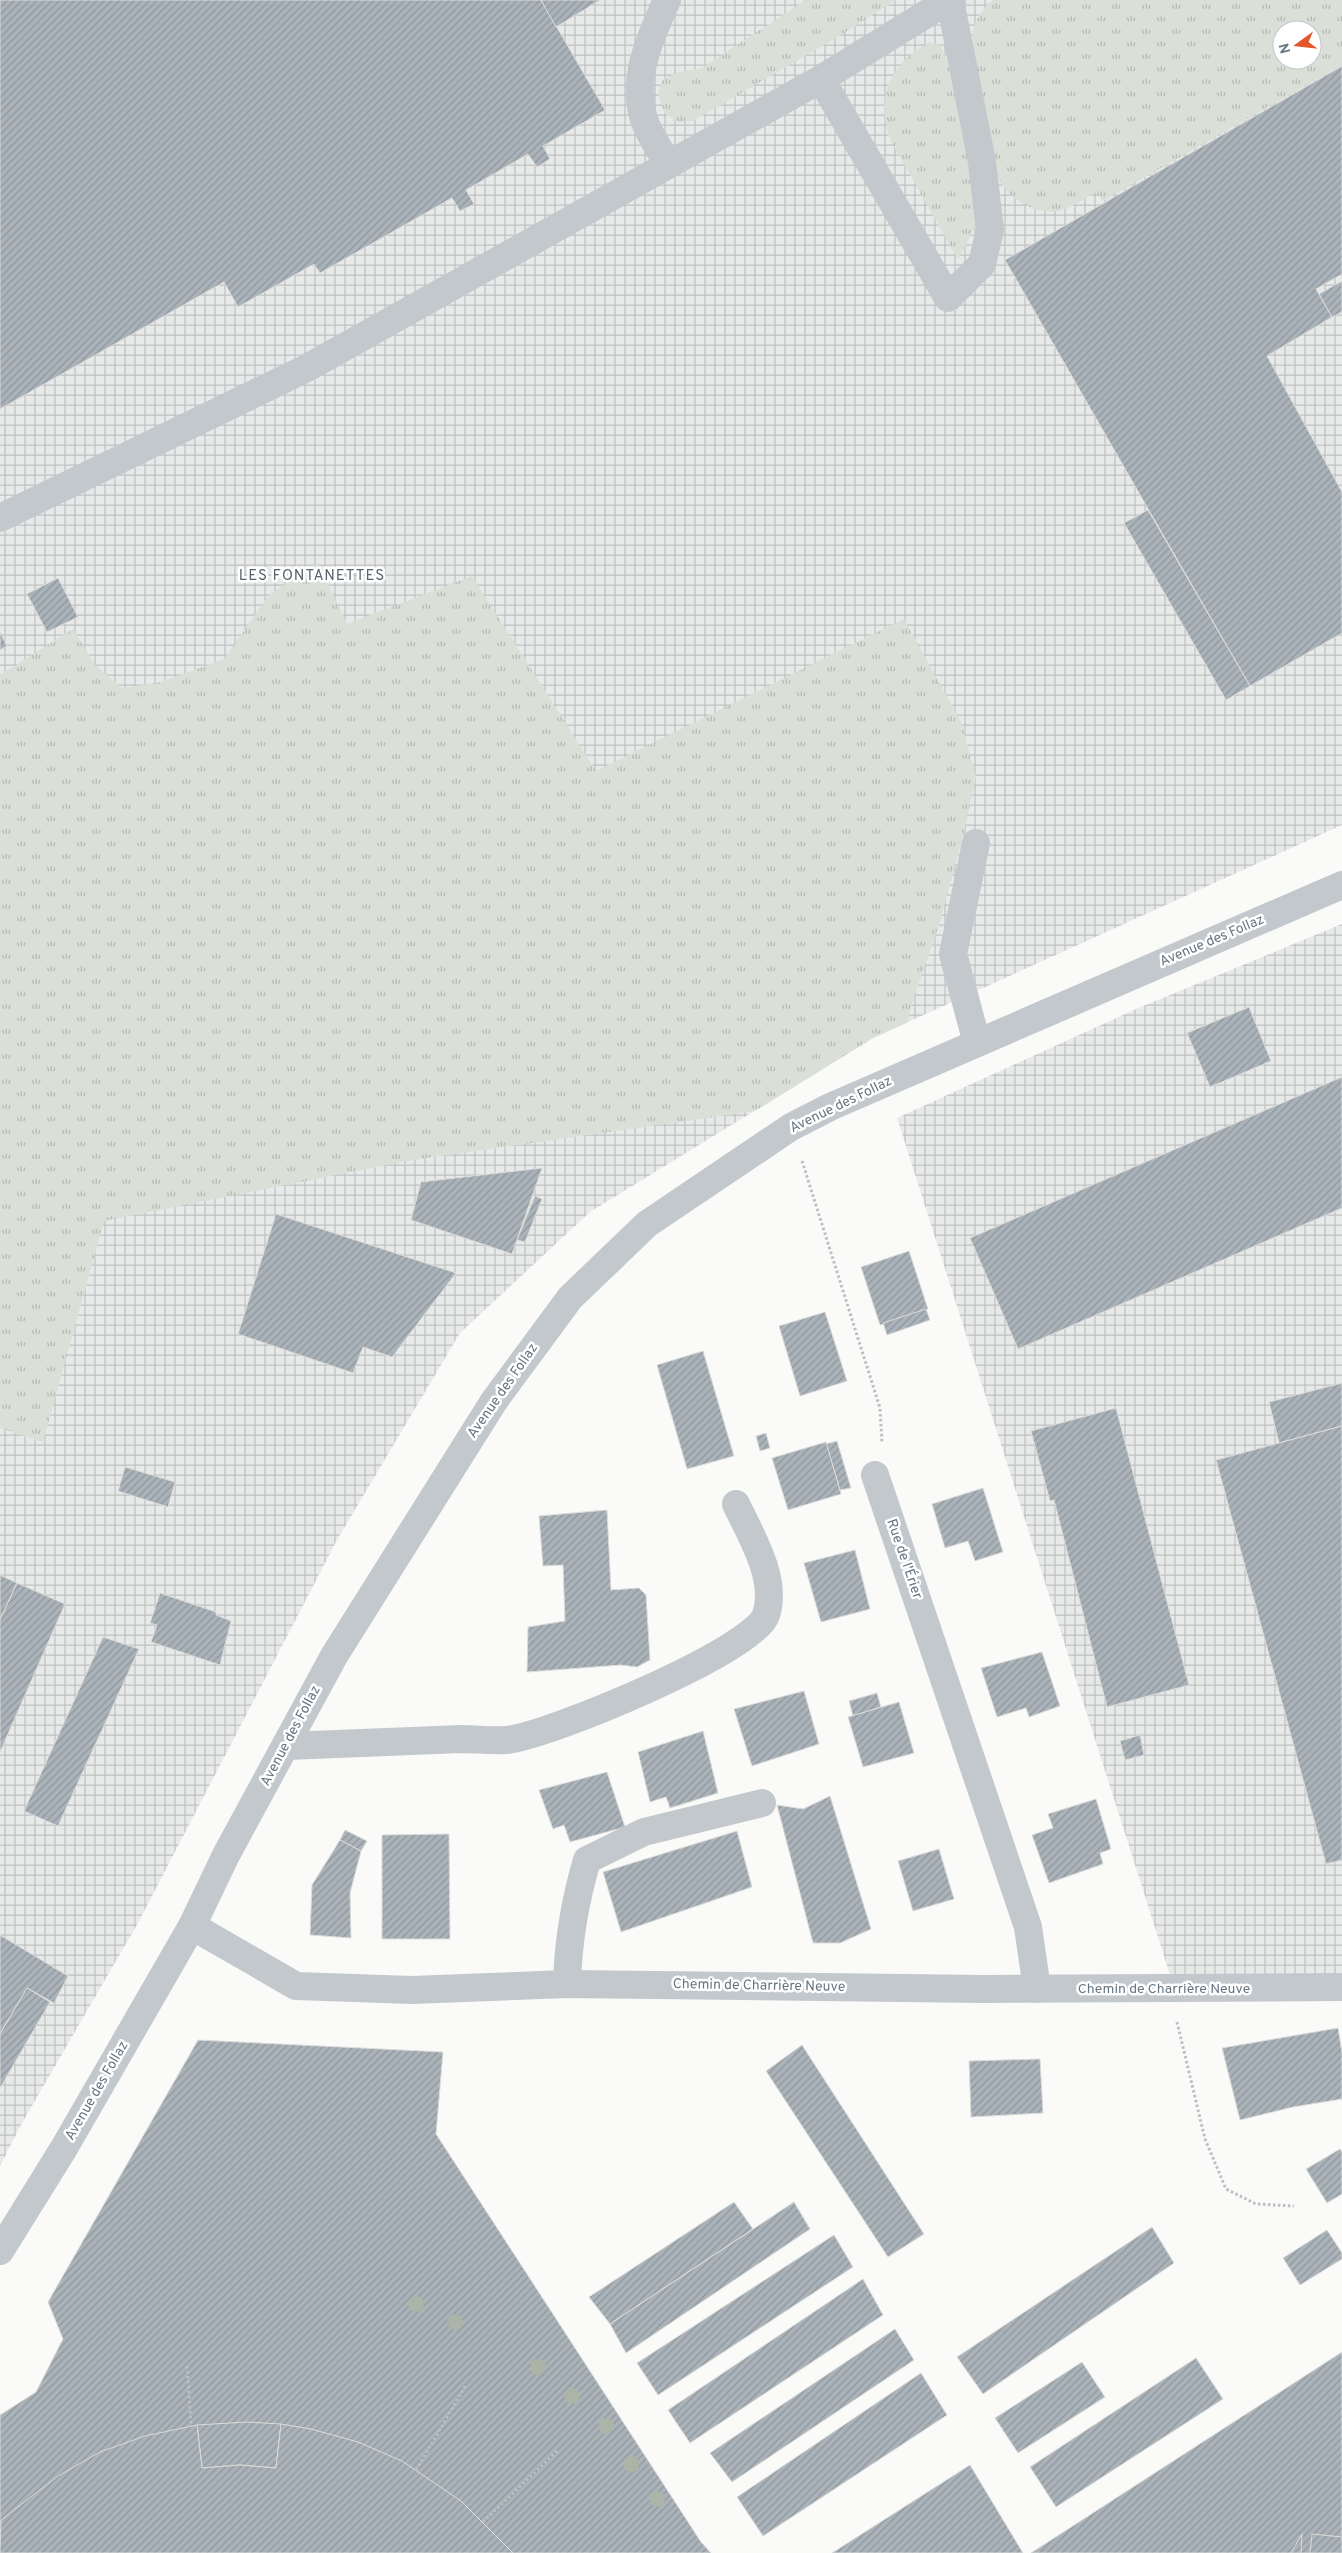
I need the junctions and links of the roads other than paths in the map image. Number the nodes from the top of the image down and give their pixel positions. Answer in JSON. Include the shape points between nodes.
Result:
{"nodes":[{"id":1,"x":667,"y":0,"type":"edge"},
{"id":2,"x":949,"y":0,"type":"edge"},
{"id":3,"x":821,"y":79,"type":"junction"},
{"id":4,"x":668,"y":165,"type":"junction"},
{"id":5,"x":0,"y":518,"type":"edge"},
{"id":6,"x":976,"y":843,"type":"dead end"},
{"id":7,"x":1342,"y":885,"type":"edge"},
{"id":8,"x":977,"y":1043,"type":"junction"},
{"id":9,"x":875,"y":1475,"type":"road end"},
{"id":10,"x":736,"y":1504,"type":"dead end"},
{"id":11,"x":287,"y":1746,"type":"junction"},
{"id":12,"x":762,"y":1803,"type":"dead end"},
{"id":13,"x":192,"y":1926,"type":"junction"},
{"id":14,"x":566,"y":1984,"type":"junction"},
{"id":15,"x":1342,"y":1987,"type":"edge"},
{"id":16,"x":1037,"y":1989,"type":"junction"},
{"id":17,"x":0,"y":2251,"type":"edge"}],
"edges":[{"from":1,"to":4,"type":"street","via":[[647,46],[639,93],[646,124]]},
{"from":2,"to":3,"type":"street"},
{"from":2,"to":3,"type":"street","via":[[982,162],[990,230],[982,264],[948,298]]},
{"from":3,"to":4,"type":"street"},
{"from":4,"to":5,"type":"street","via":[[307,368]]},
{"from":6,"to":8,"type":"street","via":[[953,954]]},
{"from":7,"to":8,"type":"street","name":"Avenue des Follaz"},
{"from":8,"to":11,"type":"street","name":"Avenue des Follaz","via":[[791,1127],[647,1224],[570,1298],[483,1418],[334,1656]]},
{"from":9,"to":16,"type":"street","name":"Rue de l'Érier","via":[[1028,1927]]},
{"from":10,"to":11,"type":"street","via":[[760,1554],[769,1588],[766,1616],[754,1631],[734,1646],[642,1693],[508,1740]]},
{"from":11,"to":13,"type":"street","name":"Avenue des Follaz","via":[[226,1855]]},
{"from":12,"to":14,"type":"street","via":[[644,1832],[587,1860],[576,1897]]},
{"from":13,"to":14,"type":"street","name":"Chemin de Charrière Neuve","via":[[296,1986],[412,1990]]},
{"from":13,"to":17,"type":"street","name":"Avenue des Follaz","via":[[64,2148]]},
{"from":14,"to":16,"type":"street","name":"Chemin de Charrière Neuve"},
{"from":15,"to":16,"type":"street","name":"Chemin de Charrière Neuve"}]}
